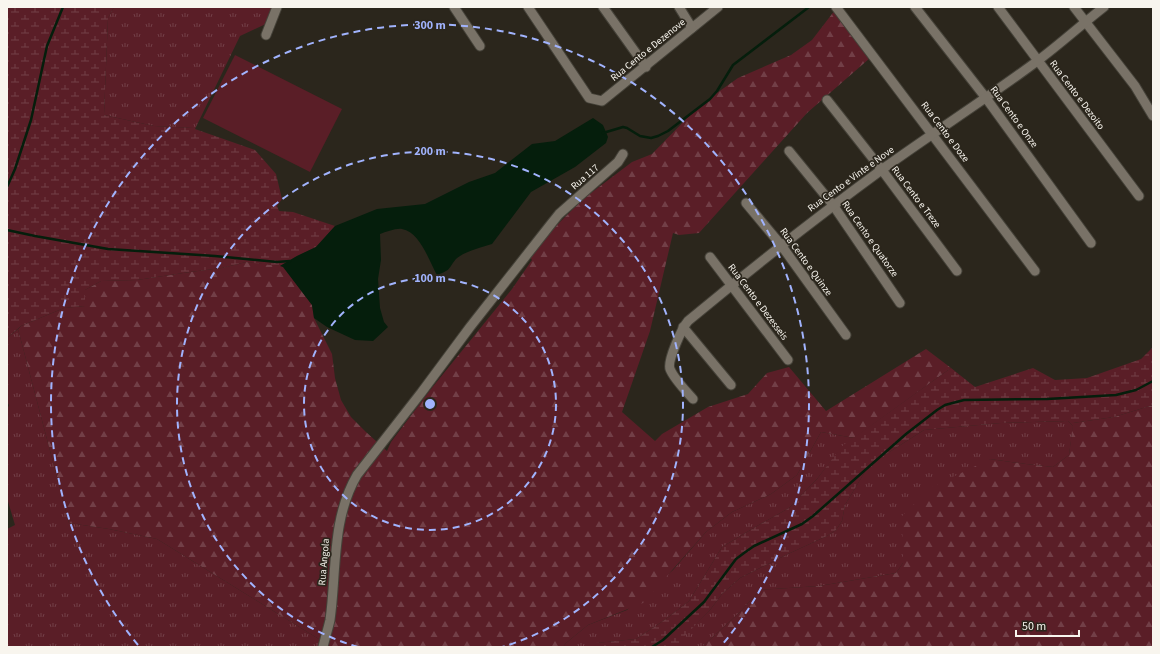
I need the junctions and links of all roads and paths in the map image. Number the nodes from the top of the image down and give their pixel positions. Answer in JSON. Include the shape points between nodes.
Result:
{"nodes":[{"id":1,"x":278,"y":7,"type":"edge"},
{"id":2,"x":454,"y":7,"type":"edge"},
{"id":3,"x":528,"y":7,"type":"edge"},
{"id":4,"x":603,"y":7,"type":"edge"},
{"id":5,"x":679,"y":7,"type":"edge"},
{"id":6,"x":718,"y":7,"type":"edge"},
{"id":7,"x":836,"y":7,"type":"edge"},
{"id":8,"x":915,"y":7,"type":"edge"},
{"id":9,"x":998,"y":7,"type":"edge"},
{"id":10,"x":1074,"y":7,"type":"edge"},
{"id":11,"x":1104,"y":7,"type":"edge"},
{"id":12,"x":1085,"y":22,"type":"junction"},
{"id":13,"x":692,"y":28,"type":"junction"},
{"id":14,"x":266,"y":35,"type":"dead end"},
{"id":15,"x":480,"y":46,"type":"dead end"},
{"id":16,"x":1037,"y":61,"type":"junction"},
{"id":17,"x":646,"y":67,"type":"junction"},
{"id":18,"x":986,"y":98,"type":"junction"},
{"id":19,"x":827,"y":100,"type":"dead end"},
{"id":20,"x":1153,"y":116,"type":"edge"},
{"id":21,"x":932,"y":134,"type":"junction"},
{"id":22,"x":788,"y":151,"type":"dead end"},
{"id":23,"x":623,"y":154,"type":"dead end"},
{"id":24,"x":882,"y":170,"type":"junction"},
{"id":25,"x":1139,"y":196,"type":"dead end"},
{"id":26,"x":746,"y":204,"type":"dead end"},
{"id":27,"x":833,"y":205,"type":"junction"},
{"id":28,"x":1091,"y":243,"type":"dead end"},
{"id":29,"x":781,"y":245,"type":"junction"},
{"id":30,"x":710,"y":257,"type":"dead end"},
{"id":31,"x":957,"y":270,"type":"dead end"},
{"id":32,"x":1035,"y":271,"type":"dead end"},
{"id":33,"x":731,"y":285,"type":"junction"},
{"id":34,"x":900,"y":303,"type":"dead end"},
{"id":35,"x":683,"y":327,"type":"junction"},
{"id":36,"x":846,"y":335,"type":"dead end"},
{"id":37,"x":788,"y":360,"type":"dead end"},
{"id":38,"x":731,"y":385,"type":"dead end"},
{"id":39,"x":693,"y":399,"type":"dead end"},
{"id":40,"x":343,"y":506,"type":"joint"},
{"id":41,"x":323,"y":647,"type":"edge"}],
"edges":[{"from":1,"to":14,"type":"street"},
{"from":2,"to":15,"type":"street"},
{"from":3,"to":17,"type":"street","name":"Rua Cento e Dezenove","via":[[589,98],[602,101]]},
{"from":4,"to":17,"type":"street"},
{"from":5,"to":13,"type":"street"},
{"from":6,"to":13,"type":"street","name":"Rua Cento e Dezenove"},
{"from":7,"to":21,"type":"street","name":"Rua Cento e Doze"},
{"from":8,"to":18,"type":"street","name":"Rua Cento e Onze"},
{"from":9,"to":16,"type":"street","name":"Rua Cento e Dezoito"},
{"from":10,"to":12,"type":"street"},
{"from":11,"to":12,"type":"street","name":"Rua Cento e Vinte e Nove"},
{"from":12,"to":16,"type":"street","name":"Rua Cento e Vinte e Nove"},
{"from":12,"to":20,"type":"street","via":[[1135,86]]},
{"from":13,"to":17,"type":"street","name":"Rua Cento e Dezenove"},
{"from":16,"to":18,"type":"street","name":"Rua Cento e Vinte e Nove"},
{"from":16,"to":25,"type":"street","name":"Rua Cento e Dezoito"},
{"from":18,"to":21,"type":"street","name":"Rua Cento e Vinte e Nove"},
{"from":18,"to":28,"type":"street","name":"Rua Cento e Onze"},
{"from":19,"to":24,"type":"street","name":"Rua Cento e Treze"},
{"from":21,"to":24,"type":"street","name":"Rua Cento e Vinte e Nove"},
{"from":21,"to":32,"type":"street","name":"Rua Cento e Doze"},
{"from":22,"to":27,"type":"street","name":"Rua Cento e Quatorze"},
{"from":23,"to":40,"type":"street","name":"Rua 117","via":[[618,162],[559,214],[360,470],[348,489]]},
{"from":24,"to":27,"type":"street","name":"Rua Cento e Vinte e Nove"},
{"from":24,"to":31,"type":"street","name":"Rua Cento e Treze"},
{"from":26,"to":29,"type":"street","name":"Rua Cento e Quinze"},
{"from":27,"to":29,"type":"street","name":"Rua Cento e Vinte e Nove"},
{"from":27,"to":34,"type":"street","name":"Rua Cento e Quatorze"},
{"from":29,"to":33,"type":"street","name":"Rua Cento e Vinte e Nove"},
{"from":29,"to":36,"type":"street","name":"Rua Cento e Quinze"},
{"from":30,"to":33,"type":"street","name":"Rua Cento e Dezesseis"},
{"from":33,"to":35,"type":"street","name":"Rua Cento e Vinte e Nove"},
{"from":33,"to":37,"type":"street","name":"Rua Cento e Dezesseis"},
{"from":35,"to":38,"type":"street"},
{"from":35,"to":39,"type":"street","name":"Rua Cento e Vinte e Nove","via":[[669,365]]},
{"from":40,"to":41,"type":"street","name":"Rua Angola","via":[[337,528],[330,621]]}]}
